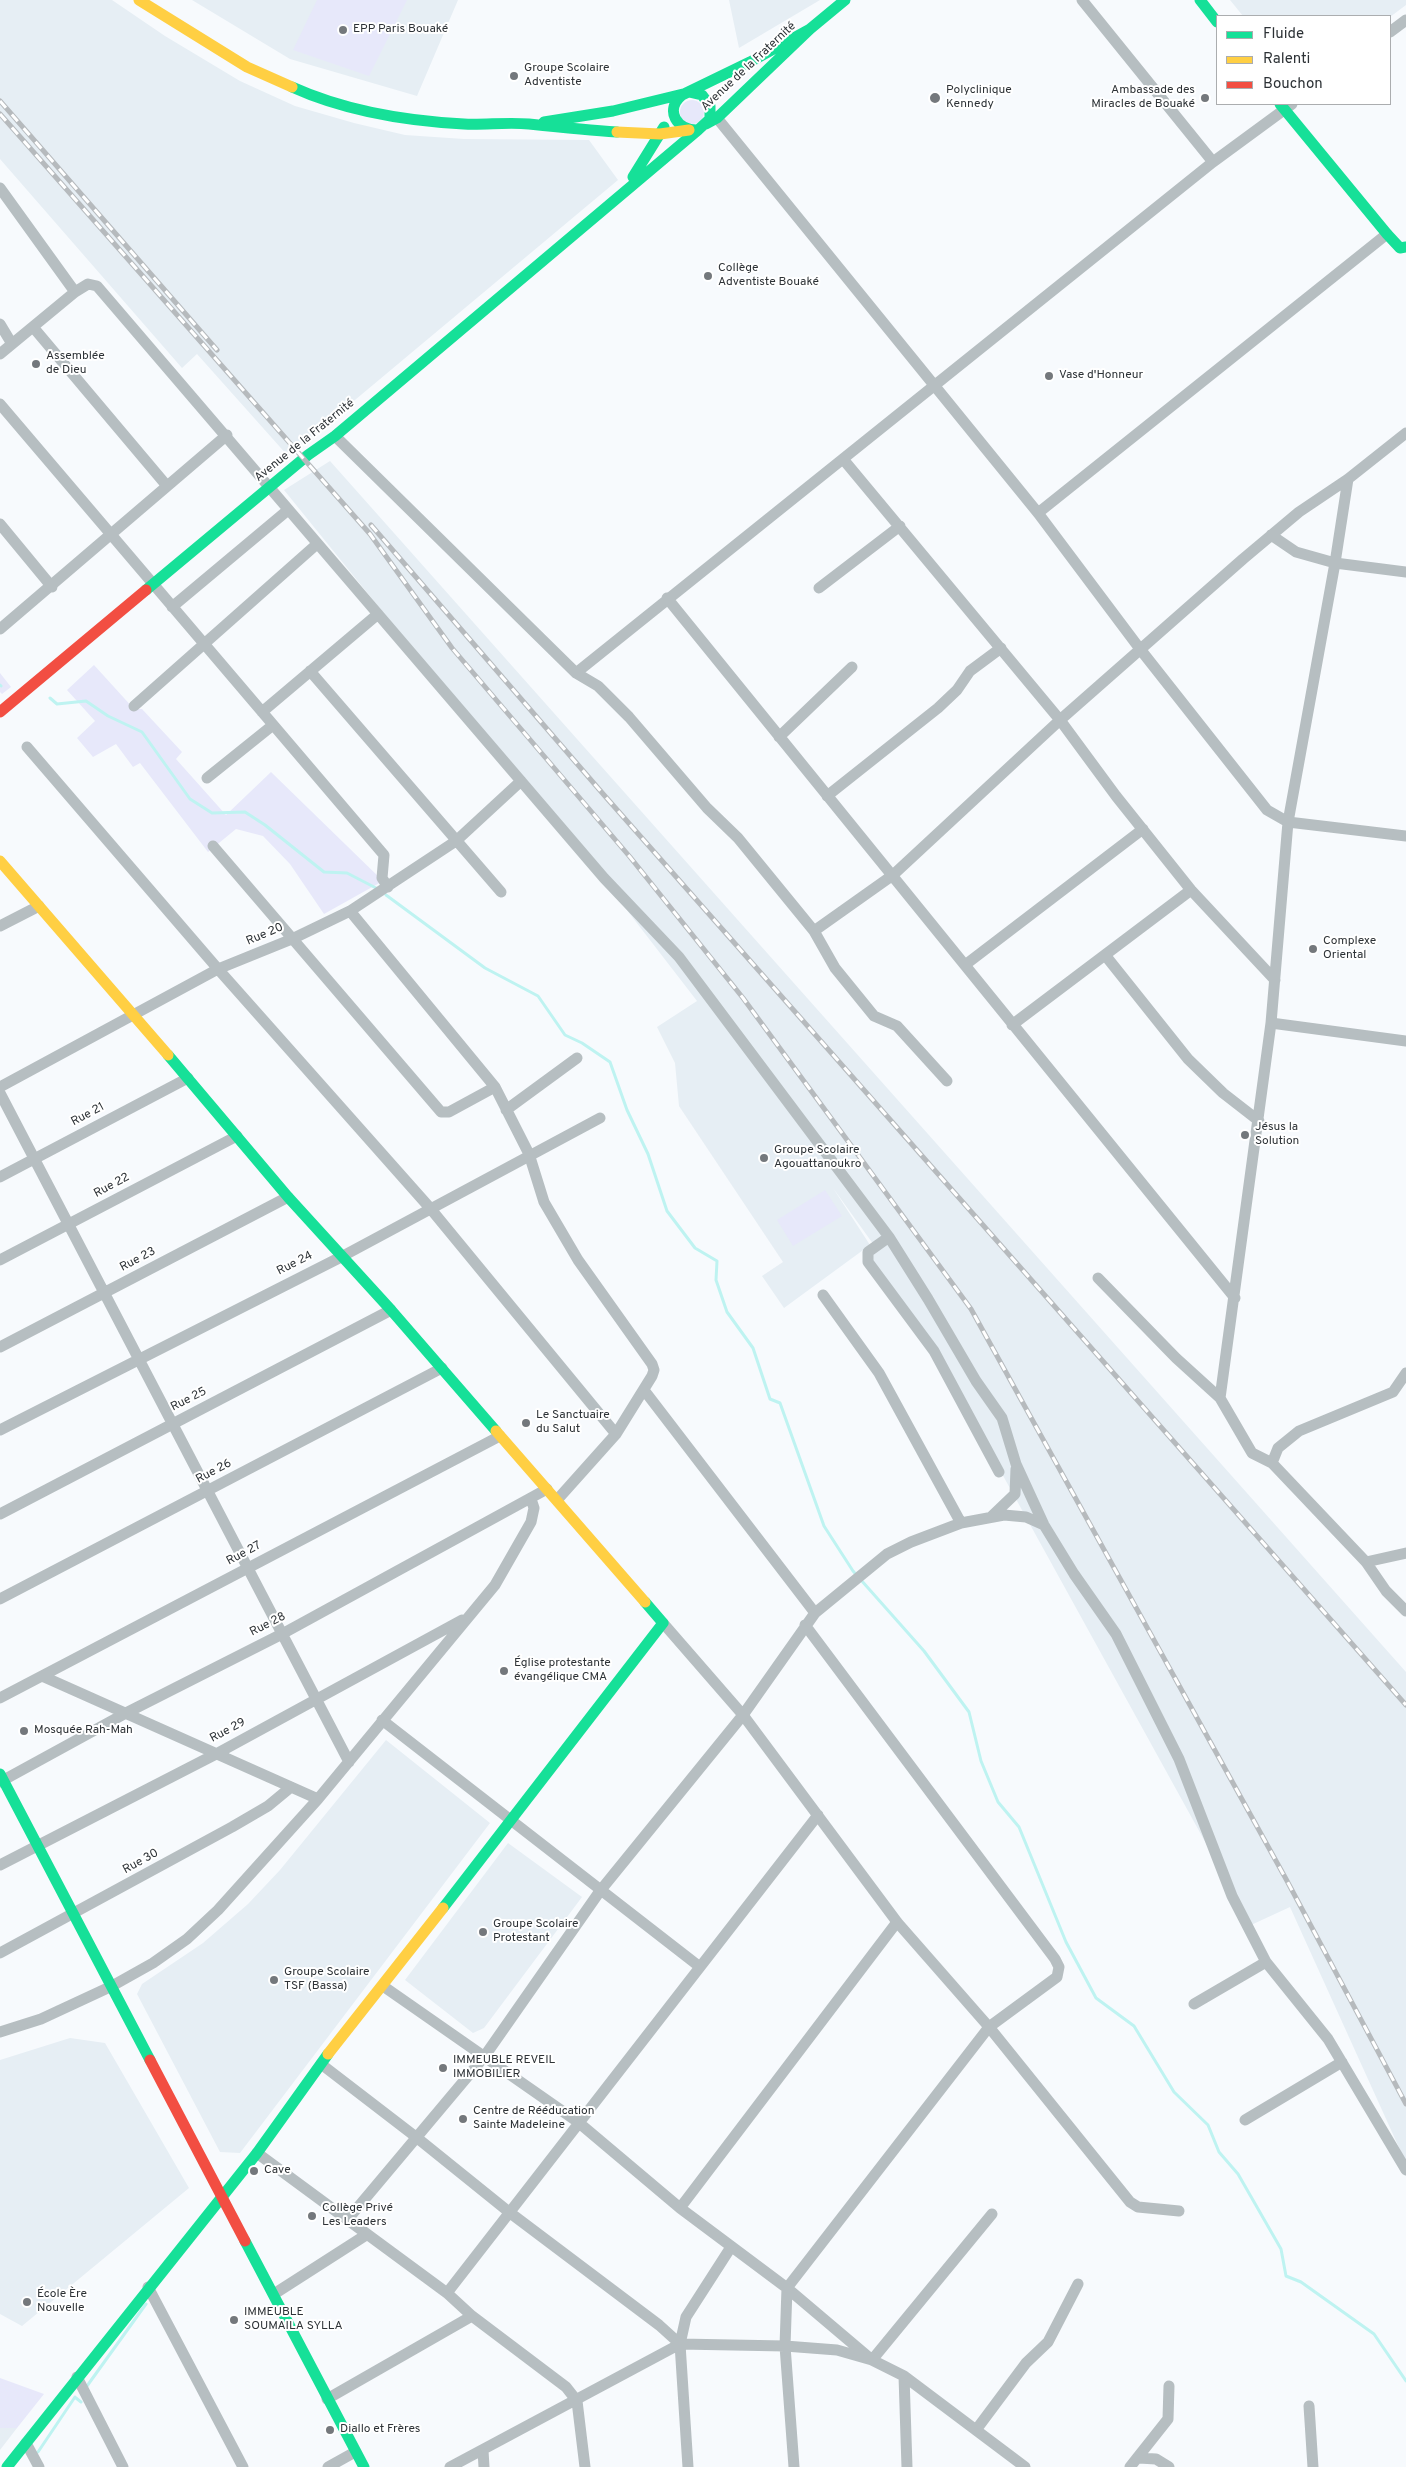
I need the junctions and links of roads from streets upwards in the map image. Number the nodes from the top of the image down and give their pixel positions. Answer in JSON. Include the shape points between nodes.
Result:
{"nodes":[{"id":1,"x":138,"y":0,"type":"edge"},
{"id":2,"x":845,"y":0,"type":"edge"},
{"id":3,"x":1082,"y":0,"type":"edge"},
{"id":4,"x":1200,"y":0,"type":"edge"},
{"id":5,"x":1406,"y":20,"type":"edge"},
{"id":6,"x":1216,"y":21,"type":"edge"},
{"id":7,"x":810,"y":29,"type":"junction"},
{"id":8,"x":1391,"y":31,"type":"edge"},
{"id":9,"x":687,"y":93,"type":"junction"},
{"id":10,"x":1285,"y":106,"type":"edge"},
{"id":11,"x":672,"y":111,"type":"junction"},
{"id":12,"x":717,"y":118,"type":"junction"},
{"id":13,"x":528,"y":124,"type":"junction"},
{"id":14,"x":698,"y":128,"type":"junction"},
{"id":15,"x":660,"y":134,"type":"junction"},
{"id":16,"x":1213,"y":162,"type":"junction"},
{"id":17,"x":0,"y":188,"type":"edge"},
{"id":18,"x":625,"y":189,"type":"junction"},
{"id":19,"x":1387,"y":234,"type":"junction"},
{"id":20,"x":1404,"y":250,"type":"edge"},
{"id":21,"x":75,"y":292,"type":"junction"},
{"id":22,"x":0,"y":324,"type":"edge"},
{"id":23,"x":33,"y":327,"type":"junction"},
{"id":24,"x":12,"y":344,"type":"junction"},
{"id":25,"x":0,"y":354,"type":"edge"},
{"id":26,"x":934,"y":385,"type":"junction"},
{"id":27,"x":0,"y":404,"type":"edge"},
{"id":28,"x":1406,"y":434,"type":"edge"},
{"id":29,"x":226,"y":435,"type":"junction"},
{"id":30,"x":335,"y":436,"type":"junction"},
{"id":31,"x":843,"y":459,"type":"junction"},
{"id":32,"x":1348,"y":479,"type":"junction"},
{"id":33,"x":167,"y":486,"type":"junction"},
{"id":34,"x":269,"y":487,"type":"junction"},
{"id":35,"x":288,"y":510,"type":"junction"},
{"id":36,"x":1038,"y":513,"type":"junction"},
{"id":37,"x":0,"y":524,"type":"edge"},
{"id":38,"x":900,"y":526,"type":"junction"},
{"id":39,"x":110,"y":535,"type":"junction"},
{"id":40,"x":1271,"y":535,"type":"junction"},
{"id":41,"x":317,"y":544,"type":"junction"},
{"id":42,"x":1335,"y":563,"type":"junction"},
{"id":43,"x":1406,"y":572,"type":"edge"},
{"id":44,"x":153,"y":585,"type":"junction"},
{"id":45,"x":52,"y":587,"type":"junction"},
{"id":46,"x":819,"y":588,"type":"dead end"},
{"id":47,"x":667,"y":598,"type":"junction"},
{"id":48,"x":172,"y":607,"type":"junction"},
{"id":49,"x":378,"y":614,"type":"junction"},
{"id":50,"x":0,"y":629,"type":"edge"},
{"id":51,"x":204,"y":644,"type":"junction"},
{"id":52,"x":1001,"y":648,"type":"junction"},
{"id":53,"x":1140,"y":649,"type":"junction"},
{"id":54,"x":852,"y":667,"type":"dead end"},
{"id":55,"x":310,"y":671,"type":"junction"},
{"id":56,"x":576,"y":673,"type":"junction"},
{"id":57,"x":134,"y":706,"type":"dead end"},
{"id":58,"x":0,"y":712,"type":"edge"},
{"id":59,"x":262,"y":712,"type":"junction"},
{"id":60,"x":1060,"y":720,"type":"junction"},
{"id":61,"x":273,"y":725,"type":"junction"},
{"id":62,"x":779,"y":737,"type":"junction"},
{"id":63,"x":26,"y":746,"type":"dead end"},
{"id":64,"x":207,"y":778,"type":"dead end"},
{"id":65,"x":521,"y":782,"type":"junction"},
{"id":66,"x":827,"y":796,"type":"junction"},
{"id":67,"x":1288,"y":822,"type":"junction"},
{"id":68,"x":1143,"y":829,"type":"junction"},
{"id":69,"x":1406,"y":836,"type":"edge"},
{"id":70,"x":456,"y":841,"type":"junction"},
{"id":71,"x":213,"y":846,"type":"dead end"},
{"id":72,"x":0,"y":861,"type":"edge"},
{"id":73,"x":893,"y":875,"type":"junction"},
{"id":74,"x":388,"y":888,"type":"junction"},
{"id":75,"x":1191,"y":890,"type":"junction"},
{"id":76,"x":501,"y":892,"type":"dead end"},
{"id":77,"x":39,"y":906,"type":"junction"},
{"id":78,"x":350,"y":911,"type":"junction"},
{"id":79,"x":0,"y":926,"type":"edge"},
{"id":80,"x":814,"y":930,"type":"junction"},
{"id":81,"x":292,"y":939,"type":"junction"},
{"id":82,"x":1105,"y":955,"type":"junction"},
{"id":83,"x":965,"y":965,"type":"junction"},
{"id":84,"x":218,"y":969,"type":"junction"},
{"id":85,"x":1275,"y":980,"type":"junction"},
{"id":86,"x":134,"y":1016,"type":"junction"},
{"id":87,"x":1271,"y":1023,"type":"junction"},
{"id":88,"x":1012,"y":1025,"type":"junction"},
{"id":89,"x":1406,"y":1040,"type":"edge"},
{"id":90,"x":577,"y":1058,"type":"dead end"},
{"id":91,"x":188,"y":1078,"type":"junction"},
{"id":92,"x":947,"y":1081,"type":"dead end"},
{"id":93,"x":0,"y":1087,"type":"edge"},
{"id":94,"x":495,"y":1087,"type":"junction"},
{"id":95,"x":0,"y":1092,"type":"edge"},
{"id":96,"x":506,"y":1110,"type":"junction"},
{"id":97,"x":600,"y":1118,"type":"dead end"},
{"id":98,"x":1259,"y":1121,"type":"junction"},
{"id":99,"x":237,"y":1136,"type":"junction"},
{"id":100,"x":529,"y":1154,"type":"junction"},
{"id":101,"x":35,"y":1159,"type":"junction"},
{"id":102,"x":0,"y":1177,"type":"edge"},
{"id":103,"x":288,"y":1197,"type":"junction"},
{"id":104,"x":430,"y":1208,"type":"junction"},
{"id":105,"x":69,"y":1224,"type":"junction"},
{"id":106,"x":889,"y":1236,"type":"junction"},
{"id":107,"x":341,"y":1257,"type":"junction"},
{"id":108,"x":0,"y":1260,"type":"edge"},
{"id":109,"x":1098,"y":1278,"type":"dead end"},
{"id":110,"x":104,"y":1293,"type":"junction"},
{"id":111,"x":823,"y":1295,"type":"dead end"},
{"id":112,"x":1235,"y":1298,"type":"junction"},
{"id":113,"x":391,"y":1310,"type":"junction"},
{"id":114,"x":0,"y":1347,"type":"edge"},
{"id":115,"x":139,"y":1358,"type":"junction"},
{"id":116,"x":442,"y":1368,"type":"junction"},
{"id":117,"x":1406,"y":1373,"type":"edge"},
{"id":118,"x":644,"y":1390,"type":"junction"},
{"id":119,"x":1220,"y":1398,"type":"junction"},
{"id":120,"x":173,"y":1424,"type":"junction"},
{"id":121,"x":0,"y":1430,"type":"edge"},
{"id":122,"x":616,"y":1434,"type":"junction"},
{"id":123,"x":500,"y":1436,"type":"junction"},
{"id":124,"x":1272,"y":1463,"type":"junction"},
{"id":125,"x":1016,"y":1464,"type":"junction"},
{"id":126,"x":999,"y":1472,"type":"dead end"},
{"id":127,"x":547,"y":1489,"type":"junction"},
{"id":128,"x":208,"y":1491,"type":"junction"},
{"id":129,"x":531,"y":1499,"type":"junction"},
{"id":130,"x":557,"y":1500,"type":"junction"},
{"id":131,"x":0,"y":1514,"type":"edge"},
{"id":132,"x":990,"y":1518,"type":"junction"},
{"id":133,"x":961,"y":1523,"type":"junction"},
{"id":134,"x":1044,"y":1525,"type":"junction"},
{"id":135,"x":1406,"y":1553,"type":"edge"},
{"id":136,"x":1366,"y":1562,"type":"junction"},
{"id":137,"x":248,"y":1568,"type":"junction"},
{"id":138,"x":0,"y":1599,"type":"edge"},
{"id":139,"x":1406,"y":1611,"type":"edge"},
{"id":140,"x":814,"y":1613,"type":"junction"},
{"id":141,"x":467,"y":1618,"type":"junction"},
{"id":142,"x":663,"y":1623,"type":"junction"},
{"id":143,"x":805,"y":1625,"type":"junction"},
{"id":144,"x":282,"y":1634,"type":"junction"},
{"id":145,"x":42,"y":1676,"type":"junction"},
{"id":146,"x":0,"y":1698,"type":"edge"},
{"id":147,"x":317,"y":1700,"type":"junction"},
{"id":148,"x":126,"y":1713,"type":"junction"},
{"id":149,"x":743,"y":1715,"type":"junction"},
{"id":150,"x":382,"y":1720,"type":"junction"},
{"id":151,"x":216,"y":1754,"type":"junction"},
{"id":152,"x":349,"y":1762,"type":"junction"},
{"id":153,"x":1,"y":1779,"type":"edge"},
{"id":154,"x":291,"y":1787,"type":"junction"},
{"id":155,"x":318,"y":1799,"type":"junction"},
{"id":156,"x":818,"y":1815,"type":"junction"},
{"id":157,"x":512,"y":1821,"type":"junction"},
{"id":158,"x":38,"y":1846,"type":"junction"},
{"id":159,"x":0,"y":1865,"type":"edge"},
{"id":160,"x":600,"y":1891,"type":"junction"},
{"id":161,"x":74,"y":1914,"type":"junction"},
{"id":162,"x":897,"y":1922,"type":"junction"},
{"id":163,"x":0,"y":1953,"type":"edge"},
{"id":164,"x":1266,"y":1962,"type":"junction"},
{"id":165,"x":700,"y":1967,"type":"junction"},
{"id":166,"x":112,"y":1986,"type":"junction"},
{"id":167,"x":383,"y":1986,"type":"junction"},
{"id":168,"x":1194,"y":2004,"type":"dead end"},
{"id":169,"x":989,"y":2026,"type":"junction"},
{"id":170,"x":0,"y":2032,"type":"edge"},
{"id":171,"x":484,"y":2057,"type":"junction"},
{"id":172,"x":1342,"y":2062,"type":"junction"},
{"id":173,"x":322,"y":2064,"type":"junction"},
{"id":174,"x":1245,"y":2120,"type":"dead end"},
{"id":175,"x":578,"y":2122,"type":"junction"},
{"id":176,"x":416,"y":2137,"type":"junction"},
{"id":177,"x":257,"y":2153,"type":"junction"},
{"id":178,"x":1406,"y":2170,"type":"edge"},
{"id":179,"x":222,"y":2194,"type":"junction"},
{"id":180,"x":680,"y":2208,"type":"junction"},
{"id":181,"x":1179,"y":2211,"type":"dead end"},
{"id":182,"x":510,"y":2212,"type":"junction"},
{"id":183,"x":992,"y":2214,"type":"dead end"},
{"id":184,"x":348,"y":2219,"type":"junction"},
{"id":185,"x":366,"y":2235,"type":"junction"},
{"id":186,"x":731,"y":2248,"type":"junction"},
{"id":187,"x":1078,"y":2284,"type":"dead end"},
{"id":188,"x":148,"y":2287,"type":"junction"},
{"id":189,"x":787,"y":2288,"type":"junction"},
{"id":190,"x":447,"y":2293,"type":"junction"},
{"id":191,"x":274,"y":2294,"type":"junction"},
{"id":192,"x":472,"y":2316,"type":"junction"},
{"id":193,"x":680,"y":2344,"type":"junction"},
{"id":194,"x":785,"y":2346,"type":"junction"},
{"id":195,"x":872,"y":2360,"type":"junction"},
{"id":196,"x":904,"y":2376,"type":"junction"},
{"id":197,"x":77,"y":2377,"type":"junction"},
{"id":198,"x":1169,"y":2386,"type":"dead end"},
{"id":199,"x":327,"y":2399,"type":"junction"},
{"id":200,"x":577,"y":2401,"type":"junction"},
{"id":201,"x":1309,"y":2406,"type":"dead end"},
{"id":202,"x":976,"y":2430,"type":"junction"},
{"id":203,"x":26,"y":2443,"type":"junction"},
{"id":204,"x":483,"y":2450,"type":"junction"},
{"id":205,"x":355,"y":2452,"type":"junction"},
{"id":206,"x":1139,"y":2458,"type":"junction"},
{"id":207,"x":1019,"y":2465,"type":"edge"},
{"id":208,"x":7,"y":2467,"type":"edge"},
{"id":209,"x":38,"y":2467,"type":"edge"},
{"id":210,"x":123,"y":2467,"type":"edge"},
{"id":211,"x":243,"y":2467,"type":"edge"},
{"id":212,"x":328,"y":2467,"type":"edge"},
{"id":213,"x":364,"y":2467,"type":"edge"},
{"id":214,"x":450,"y":2467,"type":"edge"},
{"id":215,"x":484,"y":2467,"type":"edge"},
{"id":216,"x":585,"y":2467,"type":"edge"},
{"id":217,"x":688,"y":2467,"type":"edge"},
{"id":218,"x":794,"y":2467,"type":"edge"},
{"id":219,"x":907,"y":2467,"type":"edge"},
{"id":220,"x":1130,"y":2467,"type":"edge"},
{"id":221,"x":1170,"y":2467,"type":"edge"},
{"id":222,"x":1313,"y":2467,"type":"edge"}],
"edges":[{"from":1,"to":13,"type":"street","via":[[247,67],[301,91],[407,119],[465,124]]},
{"from":2,"to":7,"type":"street","name":"Avenue de la Fraternité"},
{"from":3,"to":16,"type":"street"},
{"from":4,"to":6,"type":"street"},
{"from":5,"to":8,"type":"street"},
{"from":7,"to":9,"type":"street","name":"Avenue de la Fraternité"},
{"from":7,"to":12,"type":"street","name":"Avenue de la Fraternité"},
{"from":9,"to":11,"type":"street","via":[[676,100]]},
{"from":9,"to":13,"type":"street","via":[[613,111]]},
{"from":9,"to":14,"type":"street","via":[[702,95],[710,106],[710,119]]},
{"from":10,"to":16,"type":"street"},
{"from":10,"to":19,"type":"street"},
{"from":11,"to":14,"type":"street","via":[[679,126]]},
{"from":11,"to":15,"type":"street","name":"Avenue de la Fraternité"},
{"from":12,"to":14,"type":"street","name":"Avenue de la Fraternité"},
{"from":12,"to":26,"type":"street"},
{"from":13,"to":15,"type":"street"},
{"from":14,"to":15,"type":"street"},
{"from":14,"to":18,"type":"street","name":"Avenue de la Fraternité"},
{"from":15,"to":18,"type":"street","name":"Avenue de la Fraternité"},
{"from":16,"to":26,"type":"street"},
{"from":17,"to":21,"type":"street"},
{"from":18,"to":30,"type":"street","name":"Avenue de la Fraternité"},
{"from":19,"to":20,"type":"street"},
{"from":19,"to":36,"type":"street"},
{"from":21,"to":23,"type":"street"},
{"from":21,"to":29,"type":"street","via":[[88,284],[98,286]]},
{"from":22,"to":24,"type":"street"},
{"from":23,"to":24,"type":"street"},
{"from":23,"to":33,"type":"street"},
{"from":24,"to":25,"type":"street"},
{"from":26,"to":31,"type":"street"},
{"from":26,"to":36,"type":"street"},
{"from":27,"to":39,"type":"street"},
{"from":28,"to":32,"type":"street"},
{"from":29,"to":33,"type":"street"},
{"from":29,"to":34,"type":"street"},
{"from":30,"to":34,"type":"street","name":"Avenue de la Fraternité"},
{"from":30,"to":56,"type":"street"},
{"from":31,"to":38,"type":"street"},
{"from":31,"to":47,"type":"street"},
{"from":32,"to":40,"type":"street"},
{"from":32,"to":42,"type":"street"},
{"from":33,"to":39,"type":"street"},
{"from":34,"to":35,"type":"street"},
{"from":34,"to":44,"type":"street","name":"Avenue de la Fraternité"},
{"from":35,"to":41,"type":"street"},
{"from":35,"to":48,"type":"street"},
{"from":36,"to":53,"type":"street"},
{"from":37,"to":45,"type":"street"},
{"from":38,"to":46,"type":"street"},
{"from":38,"to":52,"type":"street"},
{"from":39,"to":44,"type":"street"},
{"from":39,"to":45,"type":"street"},
{"from":40,"to":42,"type":"street","via":[[1296,552]]},
{"from":40,"to":53,"type":"street"},
{"from":41,"to":49,"type":"street"},
{"from":41,"to":51,"type":"street"},
{"from":42,"to":43,"type":"street"},
{"from":42,"to":67,"type":"street"},
{"from":44,"to":48,"type":"street"},
{"from":44,"to":58,"type":"street","name":"Avenue de la Fraternité"},
{"from":45,"to":50,"type":"street"},
{"from":47,"to":56,"type":"street"},
{"from":47,"to":62,"type":"street"},
{"from":48,"to":51,"type":"street"},
{"from":49,"to":55,"type":"street"},
{"from":49,"to":65,"type":"street"},
{"from":51,"to":57,"type":"street"},
{"from":51,"to":59,"type":"street"},
{"from":52,"to":60,"type":"street"},
{"from":52,"to":66,"type":"street","via":[[970,671],[957,690],[938,708]]},
{"from":53,"to":60,"type":"street"},
{"from":53,"to":67,"type":"street","via":[[1267,810]]},
{"from":54,"to":62,"type":"street"},
{"from":55,"to":59,"type":"street"},
{"from":55,"to":70,"type":"street"},
{"from":56,"to":80,"type":"street","via":[[598,686],[629,717],[701,801],[738,838]]},
{"from":59,"to":61,"type":"street"},
{"from":60,"to":68,"type":"street"},
{"from":60,"to":73,"type":"street"},
{"from":61,"to":64,"type":"street"},
{"from":61,"to":74,"type":"street","via":[[384,856],[382,878]]},
{"from":62,"to":66,"type":"street"},
{"from":63,"to":84,"type":"street"},
{"from":65,"to":70,"type":"street","name":"Rue 20"},
{"from":65,"to":106,"type":"street","via":[[604,878],[679,957]]},
{"from":66,"to":73,"type":"street"},
{"from":67,"to":69,"type":"street"},
{"from":67,"to":85,"type":"street"},
{"from":68,"to":75,"type":"street"},
{"from":68,"to":83,"type":"street"},
{"from":70,"to":74,"type":"street","name":"Rue 20"},
{"from":70,"to":76,"type":"street"},
{"from":71,"to":81,"type":"street"},
{"from":72,"to":77,"type":"street"},
{"from":73,"to":80,"type":"street"},
{"from":73,"to":83,"type":"street"},
{"from":74,"to":78,"type":"street","name":"Rue 20"},
{"from":75,"to":82,"type":"street"},
{"from":75,"to":85,"type":"street"},
{"from":77,"to":79,"type":"street"},
{"from":77,"to":86,"type":"street"},
{"from":78,"to":81,"type":"street","name":"Rue 20"},
{"from":78,"to":94,"type":"street"},
{"from":80,"to":92,"type":"street","via":[[835,968],[874,1016],[897,1026]]},
{"from":81,"to":84,"type":"street","name":"Rue 20"},
{"from":81,"to":94,"type":"street","via":[[441,1112],[449,1112]]},
{"from":82,"to":88,"type":"street"},
{"from":82,"to":98,"type":"street","via":[[1188,1059],[1223,1093]]},
{"from":83,"to":88,"type":"street"},
{"from":84,"to":86,"type":"street","name":"Rue 20"},
{"from":84,"to":104,"type":"street"},
{"from":85,"to":87,"type":"street"},
{"from":86,"to":91,"type":"street"},
{"from":86,"to":93,"type":"street","name":"Rue 20"},
{"from":87,"to":89,"type":"street"},
{"from":87,"to":98,"type":"street"},
{"from":88,"to":112,"type":"street"},
{"from":90,"to":96,"type":"street"},
{"from":91,"to":99,"type":"street"},
{"from":91,"to":101,"type":"street","name":"Rue 21"},
{"from":94,"to":96,"type":"street"},
{"from":95,"to":101,"type":"street"},
{"from":96,"to":100,"type":"street"},
{"from":97,"to":100,"type":"street","name":"Rue 24"},
{"from":98,"to":112,"type":"street"},
{"from":99,"to":103,"type":"street"},
{"from":99,"to":105,"type":"street","name":"Rue 22"},
{"from":100,"to":104,"type":"street","name":"Rue 24"},
{"from":100,"to":118,"type":"street","via":[[544,1202],[578,1260],[652,1364],[654,1370]]},
{"from":101,"to":102,"type":"street","name":"Rue 21"},
{"from":101,"to":105,"type":"street"},
{"from":103,"to":107,"type":"street"},
{"from":103,"to":110,"type":"street","name":"Rue 23"},
{"from":104,"to":107,"type":"street","name":"Rue 24"},
{"from":104,"to":122,"type":"street"},
{"from":105,"to":108,"type":"street","name":"Rue 22"},
{"from":105,"to":110,"type":"street"},
{"from":106,"to":125,"type":"street","via":[[976,1381],[1002,1418]]},
{"from":106,"to":126,"type":"street","via":[[868,1252],[868,1262],[934,1351]]},
{"from":107,"to":113,"type":"street"},
{"from":107,"to":115,"type":"street","name":"Rue 24"},
{"from":109,"to":119,"type":"street"},
{"from":110,"to":114,"type":"street","name":"Rue 23"},
{"from":110,"to":115,"type":"street"},
{"from":111,"to":133,"type":"street","via":[[879,1373]]},
{"from":112,"to":119,"type":"street"},
{"from":113,"to":116,"type":"street"},
{"from":113,"to":120,"type":"street","name":"Rue 25"},
{"from":115,"to":120,"type":"street"},
{"from":115,"to":121,"type":"street","name":"Rue 24"},
{"from":116,"to":123,"type":"street"},
{"from":116,"to":128,"type":"street","name":"Rue 26"},
{"from":117,"to":124,"type":"street","via":[[1394,1392],[1299,1431],[1278,1448]]},
{"from":118,"to":122,"type":"street"},
{"from":118,"to":140,"type":"street"},
{"from":119,"to":124,"type":"street","via":[[1252,1453]]},
{"from":120,"to":128,"type":"street"},
{"from":120,"to":131,"type":"street","name":"Rue 25"},
{"from":122,"to":130,"type":"street"},
{"from":123,"to":127,"type":"street"},
{"from":123,"to":137,"type":"street","name":"Rue 27"},
{"from":124,"to":136,"type":"street"},
{"from":125,"to":132,"type":"street","via":[[1015,1494]]},
{"from":125,"to":134,"type":"street"},
{"from":127,"to":129,"type":"street","name":"Rue 28"},
{"from":127,"to":130,"type":"street"},
{"from":128,"to":137,"type":"street"},
{"from":128,"to":138,"type":"street","name":"Rue 26"},
{"from":129,"to":141,"type":"street","via":[[534,1508],[531,1522],[495,1585]]},
{"from":129,"to":144,"type":"street","name":"Rue 28"},
{"from":130,"to":142,"type":"street"},
{"from":132,"to":133,"type":"street"},
{"from":132,"to":134,"type":"street","via":[[1004,1515],[1026,1517]]},
{"from":133,"to":140,"type":"street","via":[[887,1554]]},
{"from":134,"to":164,"type":"street","via":[[1116,1634],[1179,1759],[1232,1896]]},
{"from":135,"to":136,"type":"street"},
{"from":136,"to":139,"type":"street","via":[[1386,1591]]},
{"from":137,"to":144,"type":"street"},
{"from":137,"to":145,"type":"street","name":"Rue 27"},
{"from":140,"to":143,"type":"street"},
{"from":141,"to":147,"type":"street","name":"Rue 29"},
{"from":141,"to":150,"type":"street"},
{"from":142,"to":149,"type":"street"},
{"from":142,"to":157,"type":"street"},
{"from":143,"to":149,"type":"street"},
{"from":143,"to":169,"type":"street","via":[[1058,1962],[1057,1977]]},
{"from":144,"to":147,"type":"street"},
{"from":144,"to":148,"type":"street","name":"Rue 28"},
{"from":145,"to":146,"type":"street","name":"Rue 27"},
{"from":145,"to":148,"type":"street"},
{"from":147,"to":151,"type":"street","name":"Rue 29"},
{"from":147,"to":152,"type":"street"},
{"from":148,"to":151,"type":"street"},
{"from":148,"to":153,"type":"street","name":"Rue 28"},
{"from":149,"to":156,"type":"street"},
{"from":149,"to":160,"type":"street"},
{"from":150,"to":152,"type":"street"},
{"from":150,"to":157,"type":"street"},
{"from":151,"to":154,"type":"street"},
{"from":151,"to":158,"type":"street","name":"Rue 29"},
{"from":152,"to":155,"type":"street"},
{"from":153,"to":158,"type":"street"},
{"from":154,"to":155,"type":"street"},
{"from":154,"to":161,"type":"street","name":"Rue 30","via":[[268,1806]]},
{"from":155,"to":166,"type":"street","via":[[253,1874],[193,1934],[153,1963]]},
{"from":156,"to":162,"type":"street"},
{"from":156,"to":165,"type":"street"},
{"from":157,"to":160,"type":"street"},
{"from":157,"to":167,"type":"street"},
{"from":158,"to":159,"type":"street","name":"Rue 29"},
{"from":158,"to":161,"type":"street"},
{"from":160,"to":165,"type":"street"},
{"from":160,"to":171,"type":"street"},
{"from":161,"to":163,"type":"street","name":"Rue 30"},
{"from":161,"to":166,"type":"street"},
{"from":162,"to":169,"type":"street"},
{"from":162,"to":180,"type":"street"},
{"from":164,"to":168,"type":"street"},
{"from":164,"to":172,"type":"street","via":[[1328,2039]]},
{"from":165,"to":175,"type":"street"},
{"from":166,"to":170,"type":"street","via":[[41,2019]]},
{"from":166,"to":179,"type":"street"},
{"from":167,"to":171,"type":"street"},
{"from":167,"to":173,"type":"street"},
{"from":169,"to":181,"type":"street","via":[[1130,2202],[1138,2207]]},
{"from":169,"to":189,"type":"street"},
{"from":171,"to":175,"type":"street"},
{"from":171,"to":176,"type":"street"},
{"from":172,"to":174,"type":"street"},
{"from":172,"to":178,"type":"street"},
{"from":173,"to":176,"type":"street"},
{"from":173,"to":177,"type":"street"},
{"from":175,"to":180,"type":"street"},
{"from":175,"to":182,"type":"street"},
{"from":176,"to":182,"type":"street"},
{"from":176,"to":184,"type":"street"},
{"from":177,"to":179,"type":"street"},
{"from":177,"to":184,"type":"street"},
{"from":179,"to":188,"type":"street"},
{"from":179,"to":191,"type":"street"},
{"from":180,"to":186,"type":"street"},
{"from":182,"to":190,"type":"street"},
{"from":182,"to":193,"type":"street","via":[[660,2325]]},
{"from":183,"to":195,"type":"street"},
{"from":184,"to":185,"type":"street"},
{"from":185,"to":190,"type":"street"},
{"from":185,"to":191,"type":"street"},
{"from":186,"to":189,"type":"street"},
{"from":186,"to":193,"type":"street","via":[[686,2316]]},
{"from":187,"to":202,"type":"street","via":[[1048,2342],[1026,2363]]},
{"from":188,"to":197,"type":"street"},
{"from":188,"to":211,"type":"street"},
{"from":189,"to":194,"type":"street"},
{"from":189,"to":195,"type":"street"},
{"from":190,"to":192,"type":"street"},
{"from":191,"to":199,"type":"street"},
{"from":192,"to":199,"type":"street"},
{"from":192,"to":200,"type":"street","via":[[566,2387]]},
{"from":193,"to":194,"type":"street"},
{"from":193,"to":200,"type":"street"},
{"from":193,"to":217,"type":"street"},
{"from":194,"to":195,"type":"street","via":[[837,2350]]},
{"from":194,"to":218,"type":"street"},
{"from":195,"to":196,"type":"street"},
{"from":196,"to":202,"type":"street"},
{"from":196,"to":219,"type":"street"},
{"from":197,"to":203,"type":"street"},
{"from":197,"to":210,"type":"street"},
{"from":198,"to":206,"type":"street","via":[[1168,2419]]},
{"from":199,"to":205,"type":"street"},
{"from":200,"to":204,"type":"street"},
{"from":200,"to":216,"type":"street"},
{"from":201,"to":222,"type":"street"},
{"from":202,"to":207,"type":"street"},
{"from":203,"to":208,"type":"street"},
{"from":203,"to":209,"type":"street"},
{"from":204,"to":214,"type":"street"},
{"from":204,"to":215,"type":"street"},
{"from":205,"to":212,"type":"street"},
{"from":205,"to":213,"type":"street"},
{"from":206,"to":220,"type":"street"},
{"from":206,"to":221,"type":"street","via":[[1156,2458]]}]}
